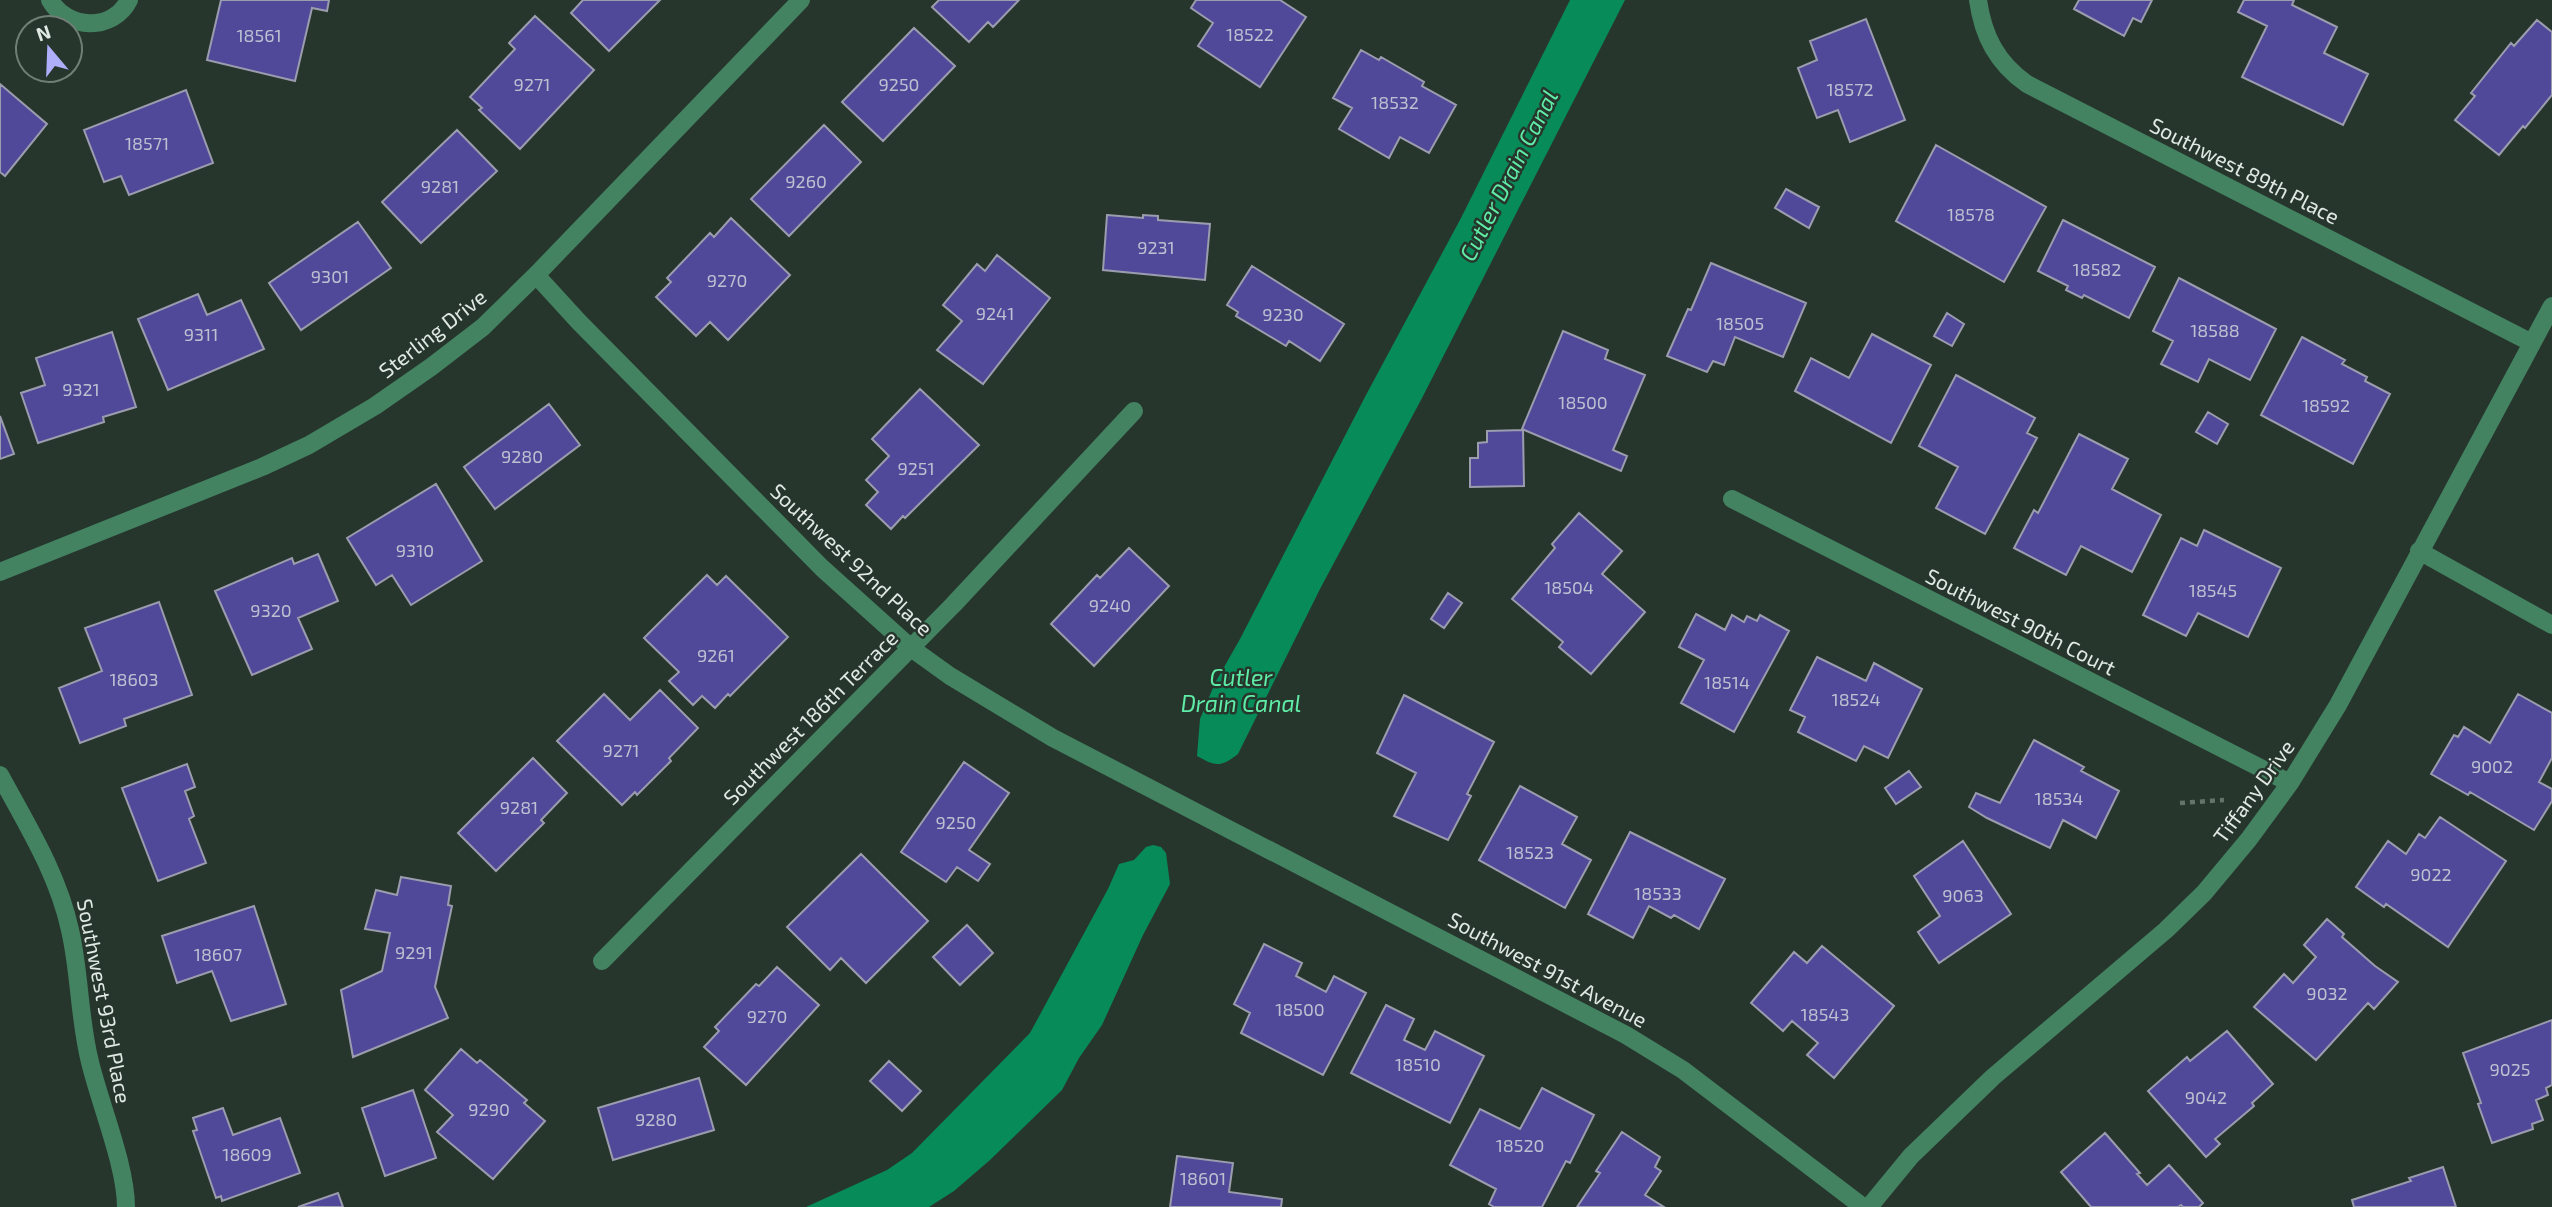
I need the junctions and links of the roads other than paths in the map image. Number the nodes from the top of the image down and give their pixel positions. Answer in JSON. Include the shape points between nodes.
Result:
{"nodes":[{"id":1,"x":50,"y":0,"type":"edge"},
{"id":2,"x":129,"y":0,"type":"edge"},
{"id":3,"x":801,"y":0,"type":"edge"},
{"id":4,"x":1978,"y":0,"type":"edge"},
{"id":5,"x":536,"y":275,"type":"junction"},
{"id":6,"x":2552,"y":306,"type":"edge"},
{"id":7,"x":2532,"y":343,"type":"junction"},
{"id":8,"x":1134,"y":411,"type":"dead end"},
{"id":9,"x":1732,"y":499,"type":"dead end"},
{"id":10,"x":2419,"y":551,"type":"junction"},
{"id":11,"x":0,"y":572,"type":"edge"},
{"id":12,"x":2552,"y":625,"type":"edge"},
{"id":13,"x":911,"y":648,"type":"junction"},
{"id":14,"x":0,"y":775,"type":"edge"},
{"id":15,"x":2290,"y":783,"type":"junction"},
{"id":16,"x":1188,"y":807,"type":"joint"},
{"id":17,"x":602,"y":961,"type":"dead end"},
{"id":18,"x":126,"y":1207,"type":"edge"},
{"id":19,"x":1863,"y":1207,"type":"edge"},
{"id":20,"x":1869,"y":1207,"type":"edge"}],
"edges":[{"from":1,"to":2,"type":"street","via":[[57,12],[81,23],[117,15]]},
{"from":3,"to":5,"type":"street","name":"Sterling Drive"},
{"from":4,"to":7,"type":"street","name":"Southwest 89th Place","via":[[1992,47],[2027,84]]},
{"from":5,"to":11,"type":"street","name":"Sterling Drive","via":[[483,327],[431,367],[309,445]]},
{"from":5,"to":13,"type":"street","name":"Southwest 92nd Place","via":[[822,568]]},
{"from":6,"to":7,"type":"street","name":"Tiffany Drive"},
{"from":7,"to":10,"type":"street","name":"Tiffany Drive"},
{"from":8,"to":13,"type":"street","name":"Southwest 186th Terrace"},
{"from":9,"to":15,"type":"street","name":"Southwest 90th Court"},
{"from":10,"to":12,"type":"street"},
{"from":10,"to":15,"type":"street","name":"Tiffany Drive","via":[[2344,694]]},
{"from":13,"to":16,"type":"street","name":"Southwest 92nd Place","via":[[1041,731]]},
{"from":13,"to":17,"type":"street","name":"Southwest 186th Terrace"},
{"from":14,"to":18,"type":"street","name":"Southwest 93rd Place","via":[[60,893],[89,1058]]},
{"from":15,"to":20,"type":"street","name":"Tiffany Drive","via":[[2204,894],[1993,1077],[1911,1156]]},
{"from":16,"to":19,"type":"street","name":"Southwest 91st Avenue","via":[[1626,1035],[1683,1070]]}]}
